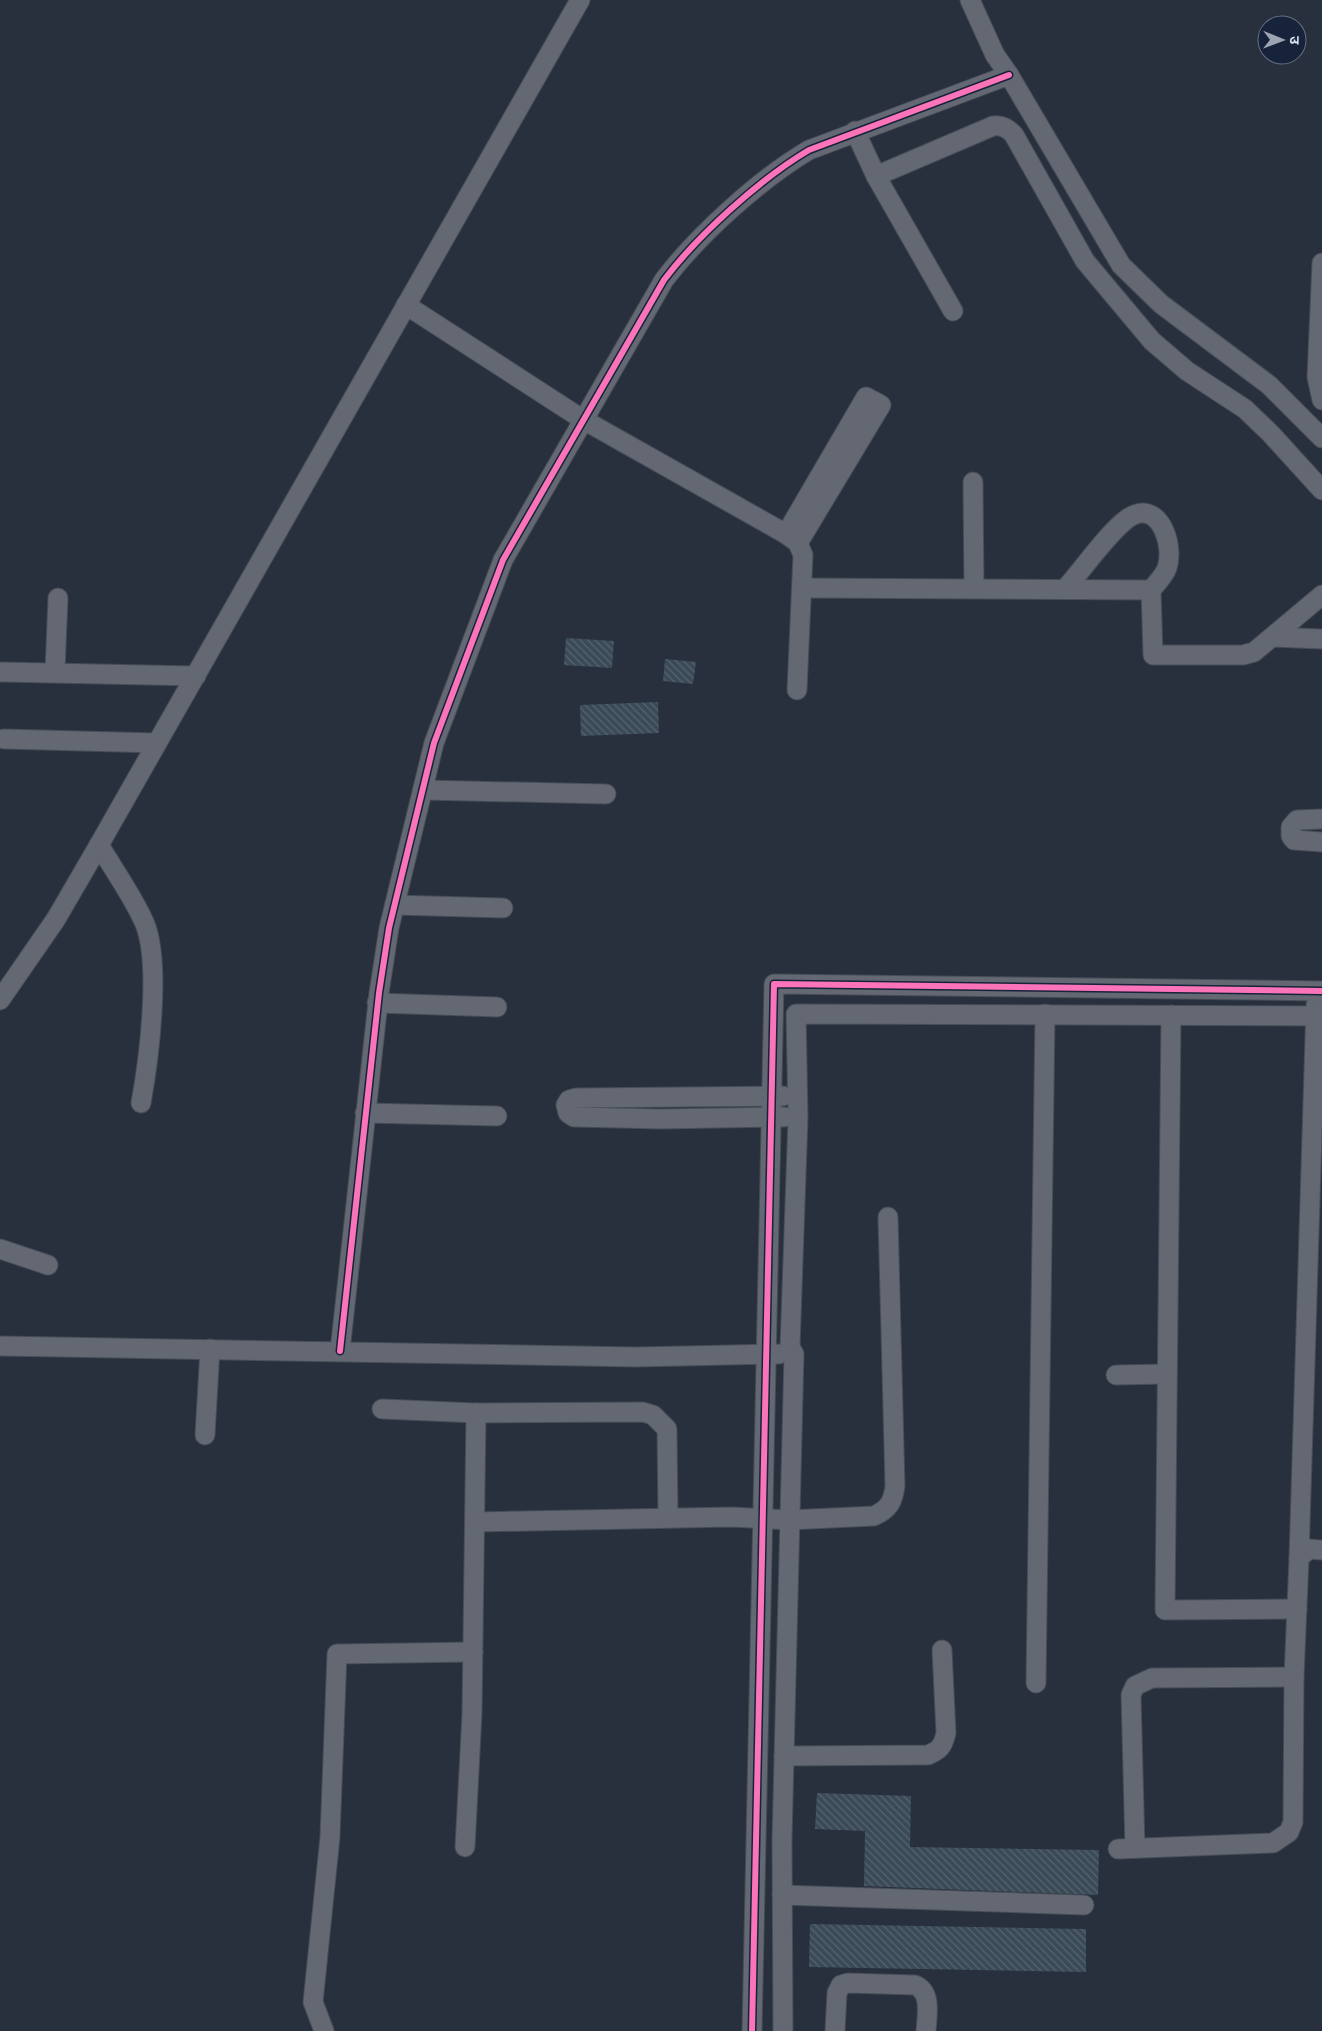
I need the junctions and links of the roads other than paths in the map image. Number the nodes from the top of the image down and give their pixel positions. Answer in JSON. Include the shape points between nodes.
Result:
{"nodes":[{"id":1,"x":580,"y":0,"type":"edge"},
{"id":2,"x":970,"y":0,"type":"edge"},
{"id":3,"x":1009,"y":75,"type":"junction"},
{"id":4,"x":855,"y":131,"type":"junction"},
{"id":5,"x":876,"y":176,"type":"junction"},
{"id":6,"x":1322,"y":264,"type":"edge"},
{"id":7,"x":406,"y":305,"type":"junction"},
{"id":8,"x":953,"y":311,"type":"dead end"},
{"id":9,"x":1322,"y":400,"type":"edge"},
{"id":10,"x":582,"y":419,"type":"junction"},
{"id":11,"x":1322,"y":438,"type":"edge"},
{"id":12,"x":973,"y":482,"type":"dead end"},
{"id":13,"x":1322,"y":490,"type":"edge"},
{"id":14,"x":792,"y":539,"type":"junction"},
{"id":15,"x":803,"y":588,"type":"junction"},
{"id":16,"x":974,"y":588,"type":"junction"},
{"id":17,"x":1066,"y":588,"type":"junction"},
{"id":18,"x":1151,"y":590,"type":"junction"},
{"id":19,"x":1322,"y":595,"type":"edge"},
{"id":20,"x":58,"y":598,"type":"dead end"},
{"id":21,"x":1272,"y":637,"type":"junction"},
{"id":22,"x":1322,"y":638,"type":"edge"},
{"id":23,"x":55,"y":671,"type":"junction"},
{"id":24,"x":0,"y":672,"type":"edge"},
{"id":25,"x":196,"y":676,"type":"junction"},
{"id":26,"x":797,"y":690,"type":"dead end"},
{"id":27,"x":4,"y":739,"type":"dead end"},
{"id":28,"x":157,"y":743,"type":"junction"},
{"id":29,"x":423,"y":790,"type":"junction"},
{"id":30,"x":606,"y":794,"type":"dead end"},
{"id":31,"x":1322,"y":819,"type":"edge"},
{"id":32,"x":1322,"y":842,"type":"edge"},
{"id":33,"x":99,"y":845,"type":"junction"},
{"id":34,"x":395,"y":905,"type":"junction"},
{"id":35,"x":504,"y":908,"type":"dead end"},
{"id":36,"x":1319,"y":991,"type":"edge"},
{"id":37,"x":0,"y":1000,"type":"edge"},
{"id":38,"x":377,"y":1003,"type":"junction"},
{"id":39,"x":497,"y":1007,"type":"dead end"},
{"id":40,"x":1045,"y":1014,"type":"junction"},
{"id":41,"x":1171,"y":1015,"type":"junction"},
{"id":42,"x":1319,"y":1016,"type":"edge"},
{"id":43,"x":797,"y":1095,"type":"junction"},
{"id":44,"x":772,"y":1096,"type":"junction"},
{"id":45,"x":141,"y":1103,"type":"dead end"},
{"id":46,"x":365,"y":1114,"type":"junction"},
{"id":47,"x":497,"y":1116,"type":"dead end"},
{"id":48,"x":798,"y":1117,"type":"junction"},
{"id":49,"x":772,"y":1118,"type":"junction"},
{"id":50,"x":888,"y":1217,"type":"dead end"},
{"id":51,"x":0,"y":1249,"type":"edge"},
{"id":52,"x":48,"y":1265,"type":"dead end"},
{"id":53,"x":0,"y":1346,"type":"edge"},
{"id":54,"x":210,"y":1349,"type":"junction"},
{"id":55,"x":340,"y":1351,"type":"junction"},
{"id":56,"x":766,"y":1354,"type":"junction"},
{"id":57,"x":794,"y":1354,"type":"junction"},
{"id":58,"x":1167,"y":1374,"type":"junction"},
{"id":59,"x":1116,"y":1375,"type":"dead end"},
{"id":60,"x":382,"y":1410,"type":"dead end"},
{"id":61,"x":476,"y":1413,"type":"junction"},
{"id":62,"x":205,"y":1435,"type":"dead end"},
{"id":63,"x":668,"y":1518,"type":"junction"},
{"id":64,"x":763,"y":1518,"type":"junction"},
{"id":65,"x":789,"y":1520,"type":"junction"},
{"id":66,"x":476,"y":1522,"type":"junction"},
{"id":67,"x":1322,"y":1550,"type":"edge"},
{"id":68,"x":1299,"y":1558,"type":"junction"},
{"id":69,"x":1297,"y":1609,"type":"junction"},
{"id":70,"x":942,"y":1650,"type":"dead end"},
{"id":71,"x":473,"y":1652,"type":"junction"},
{"id":72,"x":1294,"y":1677,"type":"junction"},
{"id":73,"x":1036,"y":1683,"type":"dead end"},
{"id":74,"x":784,"y":1756,"type":"junction"},
{"id":75,"x":465,"y":1847,"type":"dead end"},
{"id":76,"x":782,"y":1895,"type":"junction"},
{"id":77,"x":1084,"y":1905,"type":"dead end"},
{"id":78,"x":324,"y":2031,"type":"edge"},
{"id":79,"x":752,"y":2031,"type":"edge"},
{"id":80,"x":783,"y":2031,"type":"edge"},
{"id":81,"x":835,"y":2031,"type":"edge"},
{"id":82,"x":926,"y":2031,"type":"edge"}],
"edges":[{"from":1,"to":7,"type":"street"},
{"from":2,"to":3,"type":"street","via":[[995,55]]},
{"from":3,"to":4,"type":"street"},
{"from":3,"to":11,"type":"street","via":[[1121,265],[1161,304],[1269,385]]},
{"from":4,"to":5,"type":"street"},
{"from":4,"to":10,"type":"street","via":[[809,150],[782,167],[685,253],[664,280]]},
{"from":5,"to":8,"type":"street"},
{"from":5,"to":13,"type":"street","via":[[993,126],[1008,129],[1085,261],[1152,341],[1187,371],[1245,409]]},
{"from":6,"to":9,"type":"street","via":[[1317,377]]},
{"from":7,"to":10,"type":"street"},
{"from":7,"to":25,"type":"street"},
{"from":10,"to":14,"type":"street"},
{"from":10,"to":29,"type":"street","via":[[503,560],[434,743]]},
{"from":12,"to":16,"type":"street"},
{"from":14,"to":14,"type":"street","via":[[866,397],[881,406]]},
{"from":14,"to":15,"type":"street","via":[[803,555]]},
{"from":15,"to":16,"type":"street"},
{"from":15,"to":26,"type":"street"},
{"from":16,"to":17,"type":"street"},
{"from":17,"to":18,"type":"street"},
{"from":17,"to":18,"type":"street","via":[[1127,519],[1143,514],[1161,523],[1166,533],[1166,568]]},
{"from":18,"to":21,"type":"street","via":[[1153,655],[1243,655],[1254,652]]},
{"from":19,"to":21,"type":"street"},
{"from":20,"to":23,"type":"street"},
{"from":21,"to":22,"type":"street"},
{"from":23,"to":24,"type":"street"},
{"from":23,"to":25,"type":"street"},
{"from":25,"to":28,"type":"street"},
{"from":27,"to":28,"type":"street"},
{"from":28,"to":33,"type":"street"},
{"from":29,"to":30,"type":"street"},
{"from":29,"to":34,"type":"street"},
{"from":31,"to":32,"type":"street","via":[[1297,820],[1291,827],[1291,836],[1294,840]]},
{"from":33,"to":37,"type":"street","via":[[56,919]]},
{"from":33,"to":45,"type":"street","via":[[145,924],[150,943],[150,1044]]},
{"from":34,"to":35,"type":"street"},
{"from":34,"to":38,"type":"street"},
{"from":36,"to":42,"type":"street"},
{"from":36,"to":44,"type":"street","via":[[774,984]]},
{"from":38,"to":39,"type":"street"},
{"from":38,"to":46,"type":"street"},
{"from":40,"to":41,"type":"street"},
{"from":40,"to":43,"type":"street","via":[[796,1014]]},
{"from":40,"to":73,"type":"street"},
{"from":41,"to":42,"type":"street"},
{"from":41,"to":58,"type":"street"},
{"from":42,"to":68,"type":"street"},
{"from":43,"to":44,"type":"street"},
{"from":43,"to":48,"type":"street"},
{"from":44,"to":49,"type":"street"},
{"from":44,"to":49,"type":"street","via":[[576,1098],[569,1100],[566,1106],[574,1117]]},
{"from":46,"to":47,"type":"street"},
{"from":46,"to":55,"type":"street"},
{"from":48,"to":49,"type":"street"},
{"from":48,"to":57,"type":"street","via":[[790,1347]]},
{"from":49,"to":56,"type":"street"},
{"from":50,"to":65,"type":"street","via":[[894,1496],[890,1506],[874,1516]]},
{"from":51,"to":52,"type":"street"},
{"from":53,"to":54,"type":"street"},
{"from":54,"to":55,"type":"street"},
{"from":54,"to":62,"type":"street"},
{"from":55,"to":56,"type":"street","via":[[636,1357]]},
{"from":56,"to":57,"type":"street"},
{"from":56,"to":64,"type":"street"},
{"from":57,"to":65,"type":"street"},
{"from":58,"to":59,"type":"street"},
{"from":58,"to":69,"type":"street","via":[[1165,1610]]},
{"from":60,"to":61,"type":"street"},
{"from":61,"to":63,"type":"street","via":[[643,1412],[654,1415],[666,1429]]},
{"from":61,"to":66,"type":"street"},
{"from":63,"to":64,"type":"street"},
{"from":63,"to":66,"type":"street"},
{"from":64,"to":65,"type":"street"},
{"from":64,"to":79,"type":"street"},
{"from":65,"to":74,"type":"street"},
{"from":66,"to":71,"type":"street"},
{"from":67,"to":68,"type":"street","via":[[1308,1549]]},
{"from":68,"to":69,"type":"street"},
{"from":69,"to":72,"type":"street"},
{"from":70,"to":74,"type":"street","via":[[946,1733],[944,1744],[938,1750],[928,1755]]},
{"from":71,"to":75,"type":"street"},
{"from":71,"to":78,"type":"street","via":[[337,1654],[330,1837],[313,2002]]},
{"from":72,"to":72,"type":"street","via":[[1152,1678],[1135,1686],[1131,1695],[1126,1848],[1273,1843],[1289,1832],[1293,1822]]},
{"from":74,"to":76,"type":"street"},
{"from":76,"to":77,"type":"street"},
{"from":76,"to":80,"type":"street"},
{"from":81,"to":82,"type":"street","via":[[837,1993],[841,1985],[848,1983],[915,1985],[921,1988],[927,2003]]}]}
